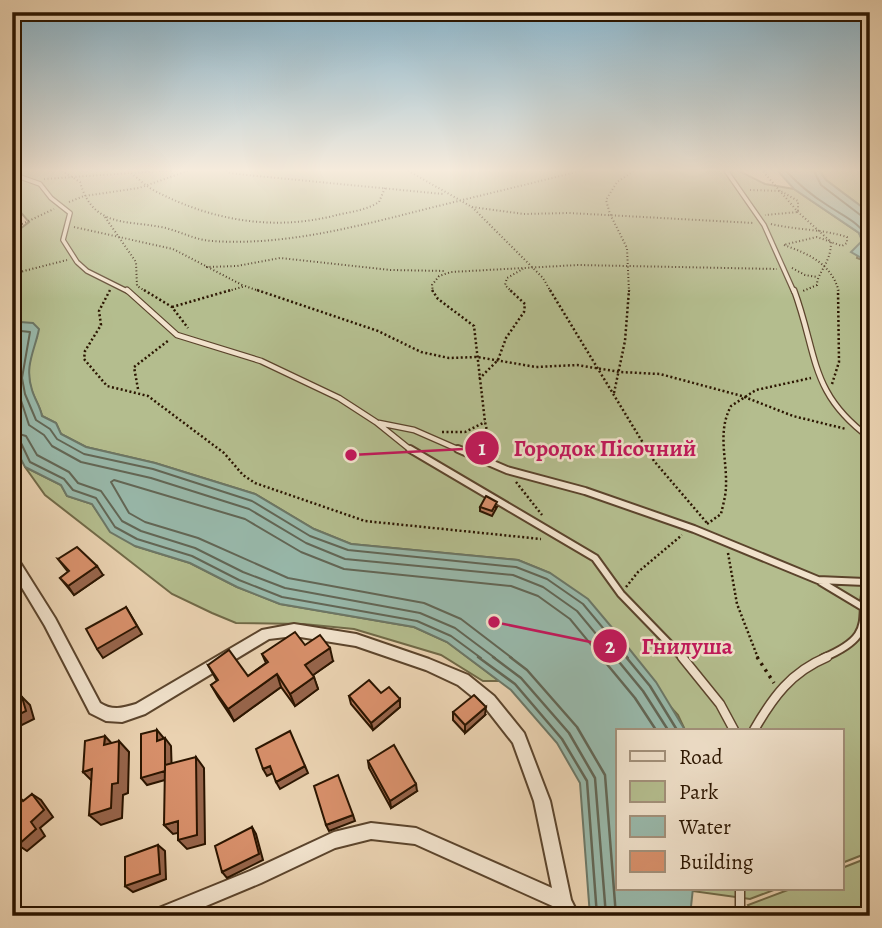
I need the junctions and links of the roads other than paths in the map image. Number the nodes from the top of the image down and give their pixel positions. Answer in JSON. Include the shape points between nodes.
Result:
{"nodes":[{"id":1,"x":68,"y":212,"type":"edge"},
{"id":2,"x":757,"y":212,"type":"edge"},
{"id":3,"x":12,"y":217,"type":"edge"},
{"id":4,"x":16,"y":221,"type":"dead end"},
{"id":5,"x":376,"y":422,"type":"junction"},
{"id":6,"x":870,"y":438,"type":"edge"},
{"id":7,"x":12,"y":566,"type":"edge"},
{"id":8,"x":870,"y":572,"type":"edge"},
{"id":9,"x":818,"y":580,"type":"junction"},
{"id":10,"x":865,"y":582,"type":"junction"},
{"id":11,"x":866,"y":608,"type":"junction"},
{"id":12,"x":733,"y":729,"type":"edge"},
{"id":13,"x":755,"y":729,"type":"edge"},
{"id":14,"x":740,"y":890,"type":"edge"},
{"id":15,"x":567,"y":909,"type":"edge"},
{"id":16,"x":160,"y":916,"type":"edge"},
{"id":17,"x":740,"y":916,"type":"edge"}],
"edges":[{"from":1,"to":5,"type":"lane","via":[[63,240],[74,258],[87,271],[140,300],[177,335],[261,361],[339,398]]},
{"from":2,"to":6,"type":"lane","via":[[808,330],[818,377],[827,395]]},
{"from":3,"to":4,"type":"lane"},
{"from":5,"to":9,"type":"lane","via":[[414,430],[507,470],[694,528]]},
{"from":5,"to":12,"type":"lane","via":[[420,457],[595,558],[621,594],[686,661]]},
{"from":7,"to":15,"type":"street","via":[[50,622],[95,708],[106,716],[140,709],[267,634],[294,631],[356,640],[463,680],[489,701],[519,738],[542,801]]},
{"from":8,"to":10,"type":"lane"},
{"from":9,"to":10,"type":"lane"},
{"from":9,"to":11,"type":"lane"},
{"from":10,"to":11,"type":"lane"},
{"from":11,"to":13,"type":"lane","via":[[864,625],[853,643],[803,668],[778,689]]},
{"from":14,"to":17,"type":"lane"},
{"from":15,"to":16,"type":"street","via":[[416,836],[371,831],[334,840]]}]}
